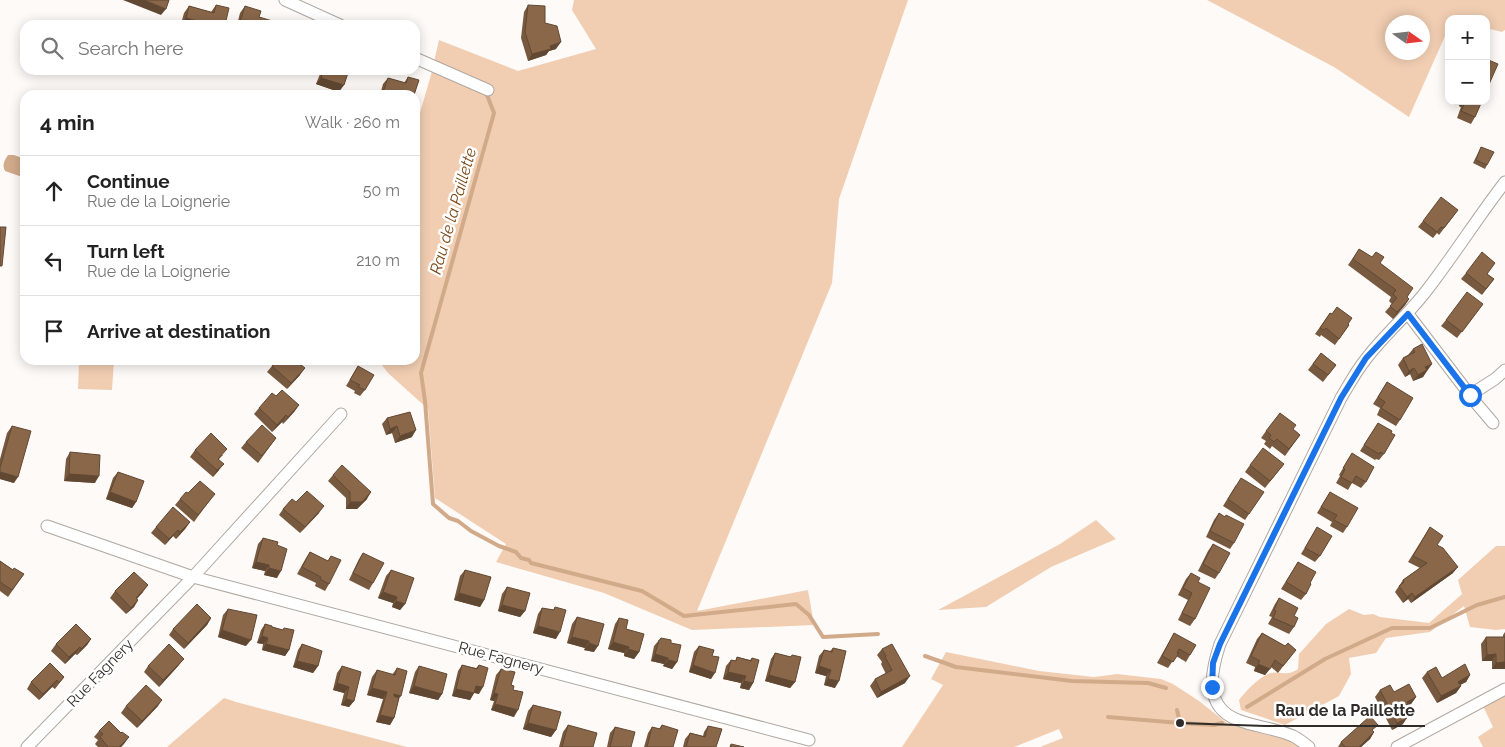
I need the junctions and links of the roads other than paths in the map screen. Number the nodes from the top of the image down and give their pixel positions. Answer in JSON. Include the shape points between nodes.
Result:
{"nodes":[{"id":1,"x":285,"y":0,"type":"edge"},
{"id":2,"x":329,"y":20,"type":"edge"},
{"id":3,"x":420,"y":60,"type":"edge"},
{"id":4,"x":488,"y":90,"type":"dead end"},
{"id":5,"x":1505,"y":182,"type":"edge"},
{"id":6,"x":1408,"y":314,"type":"junction"},
{"id":7,"x":1505,"y":370,"type":"edge"},
{"id":8,"x":1470,"y":395,"type":"junction"},
{"id":9,"x":341,"y":414,"type":"dead end"},
{"id":10,"x":1493,"y":423,"type":"dead end"},
{"id":11,"x":47,"y":526,"type":"dead end"},
{"id":12,"x":193,"y":577,"type":"junction"},
{"id":13,"x":1505,"y":689,"type":"edge"},
{"id":14,"x":809,"y":740,"type":"dead end"},
{"id":15,"x":27,"y":747,"type":"edge"},
{"id":16,"x":1309,"y":747,"type":"edge"},
{"id":17,"x":1397,"y":747,"type":"edge"}],
"edges":[{"from":1,"to":2,"type":"street"},
{"from":3,"to":4,"type":"street"},
{"from":5,"to":6,"type":"street"},
{"from":6,"to":8,"type":"street"},
{"from":6,"to":16,"type":"street","via":[[1366,358],[1341,398],[1213,663],[1212,687],[1216,701],[1225,713],[1237,720],[1288,734]]},
{"from":7,"to":8,"type":"street"},
{"from":8,"to":10,"type":"street"},
{"from":9,"to":12,"type":"street","name":"Rue Fagnery"},
{"from":11,"to":12,"type":"street","name":"Rue Fagnery"},
{"from":12,"to":14,"type":"street","name":"Rue Fagnery"},
{"from":12,"to":15,"type":"street","name":"Rue Fagnery"},
{"from":13,"to":17,"type":"street"}]}
